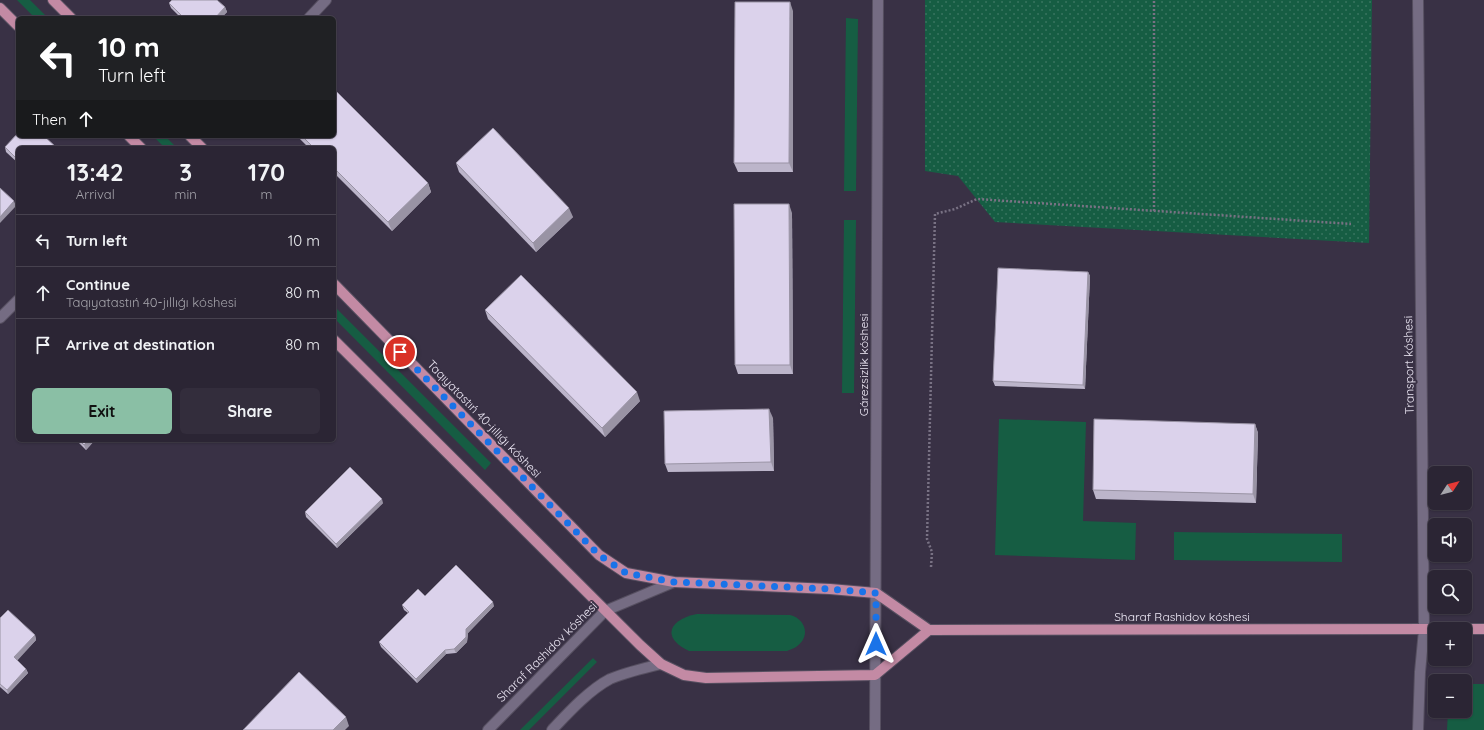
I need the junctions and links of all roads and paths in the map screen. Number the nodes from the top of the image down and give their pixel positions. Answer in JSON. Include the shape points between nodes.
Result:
{"nodes":[{"id":1,"x":53,"y":0,"type":"edge"},
{"id":2,"x":326,"y":0,"type":"edge"},
{"id":3,"x":878,"y":0,"type":"edge"},
{"id":4,"x":1154,"y":0,"type":"edge"},
{"id":5,"x":1418,"y":0,"type":"edge"},
{"id":6,"x":0,"y":8,"type":"edge"},
{"id":7,"x":69,"y":16,"type":"edge"},
{"id":8,"x":311,"y":16,"type":"edge"},
{"id":9,"x":16,"y":24,"type":"edge"},
{"id":10,"x":131,"y":138,"type":"edge"},
{"id":11,"x":193,"y":138,"type":"edge"},
{"id":12,"x":139,"y":146,"type":"edge"},
{"id":13,"x":200,"y":146,"type":"edge"},
{"id":14,"x":1154,"y":211,"type":"junction"},
{"id":15,"x":1351,"y":224,"type":"dead end"},
{"id":16,"x":336,"y":286,"type":"edge"},
{"id":17,"x":16,"y":302,"type":"edge"},
{"id":18,"x":0,"y":318,"type":"edge"},
{"id":19,"x":336,"y":342,"type":"edge"},
{"id":20,"x":931,"y":568,"type":"dead end"},
{"id":21,"x":674,"y":582,"type":"junction"},
{"id":22,"x":876,"y":593,"type":"junction"},
{"id":23,"x":605,"y":611,"type":"junction"},
{"id":24,"x":1472,"y":629,"type":"edge"},
{"id":25,"x":1484,"y":629,"type":"edge"},
{"id":26,"x":929,"y":630,"type":"junction"},
{"id":27,"x":1424,"y":630,"type":"junction"},
{"id":28,"x":1428,"y":630,"type":"edge"},
{"id":29,"x":661,"y":664,"type":"junction"},
{"id":30,"x":875,"y":675,"type":"junction"},
{"id":31,"x":488,"y":730,"type":"edge"},
{"id":32,"x":552,"y":730,"type":"edge"},
{"id":33,"x":875,"y":730,"type":"edge"},
{"id":34,"x":1418,"y":730,"type":"edge"}],
"edges":[{"from":1,"to":7,"type":"main road"},
{"from":2,"to":8,"type":"street"},
{"from":3,"to":22,"type":"street","name":"Gárezsizlik kóshesi"},
{"from":4,"to":14,"type":"path"},
{"from":5,"to":27,"type":"street","name":"Transport kóshesi"},
{"from":6,"to":9,"type":"main road"},
{"from":10,"to":12,"type":"main road"},
{"from":11,"to":13,"type":"main road"},
{"from":14,"to":15,"type":"path"},
{"from":14,"to":20,"type":"path","via":[[977,199],[955,209],[935,214],[927,539],[932,552]]},
{"from":16,"to":21,"type":"main road","name":"Taqıyatastıń 40-jıllıǵı kóshesi","via":[[599,555],[626,573]]},
{"from":17,"to":18,"type":"street"},
{"from":19,"to":23,"type":"main road"},
{"from":21,"to":22,"type":"main road","name":"Taqıyatastıń 40-jıllıǵı kóshesi"},
{"from":21,"to":23,"type":"street","name":"Sharaf Rashidov kóshesi"},
{"from":22,"to":26,"type":"main road"},
{"from":22,"to":30,"type":"street","name":"Gárezsizlik kóshesi"},
{"from":23,"to":29,"type":"main road"},
{"from":23,"to":31,"type":"street","name":"Sharaf Rashidov kóshesi"},
{"from":24,"to":25,"type":"main road"},
{"from":26,"to":27,"type":"main road","name":"Sharaf Rashidov kóshesi"},
{"from":26,"to":30,"type":"main road"},
{"from":27,"to":28,"type":"main road","name":"Sharaf Rashidov kóshesi"},
{"from":27,"to":34,"type":"street","name":"Transport kóshesi"},
{"from":29,"to":30,"type":"main road","via":[[684,675],[706,678]]},
{"from":29,"to":32,"type":"street","via":[[636,669],[609,680],[587,695]]},
{"from":30,"to":33,"type":"street","name":"Gárezsizlik kóshesi"}]}
